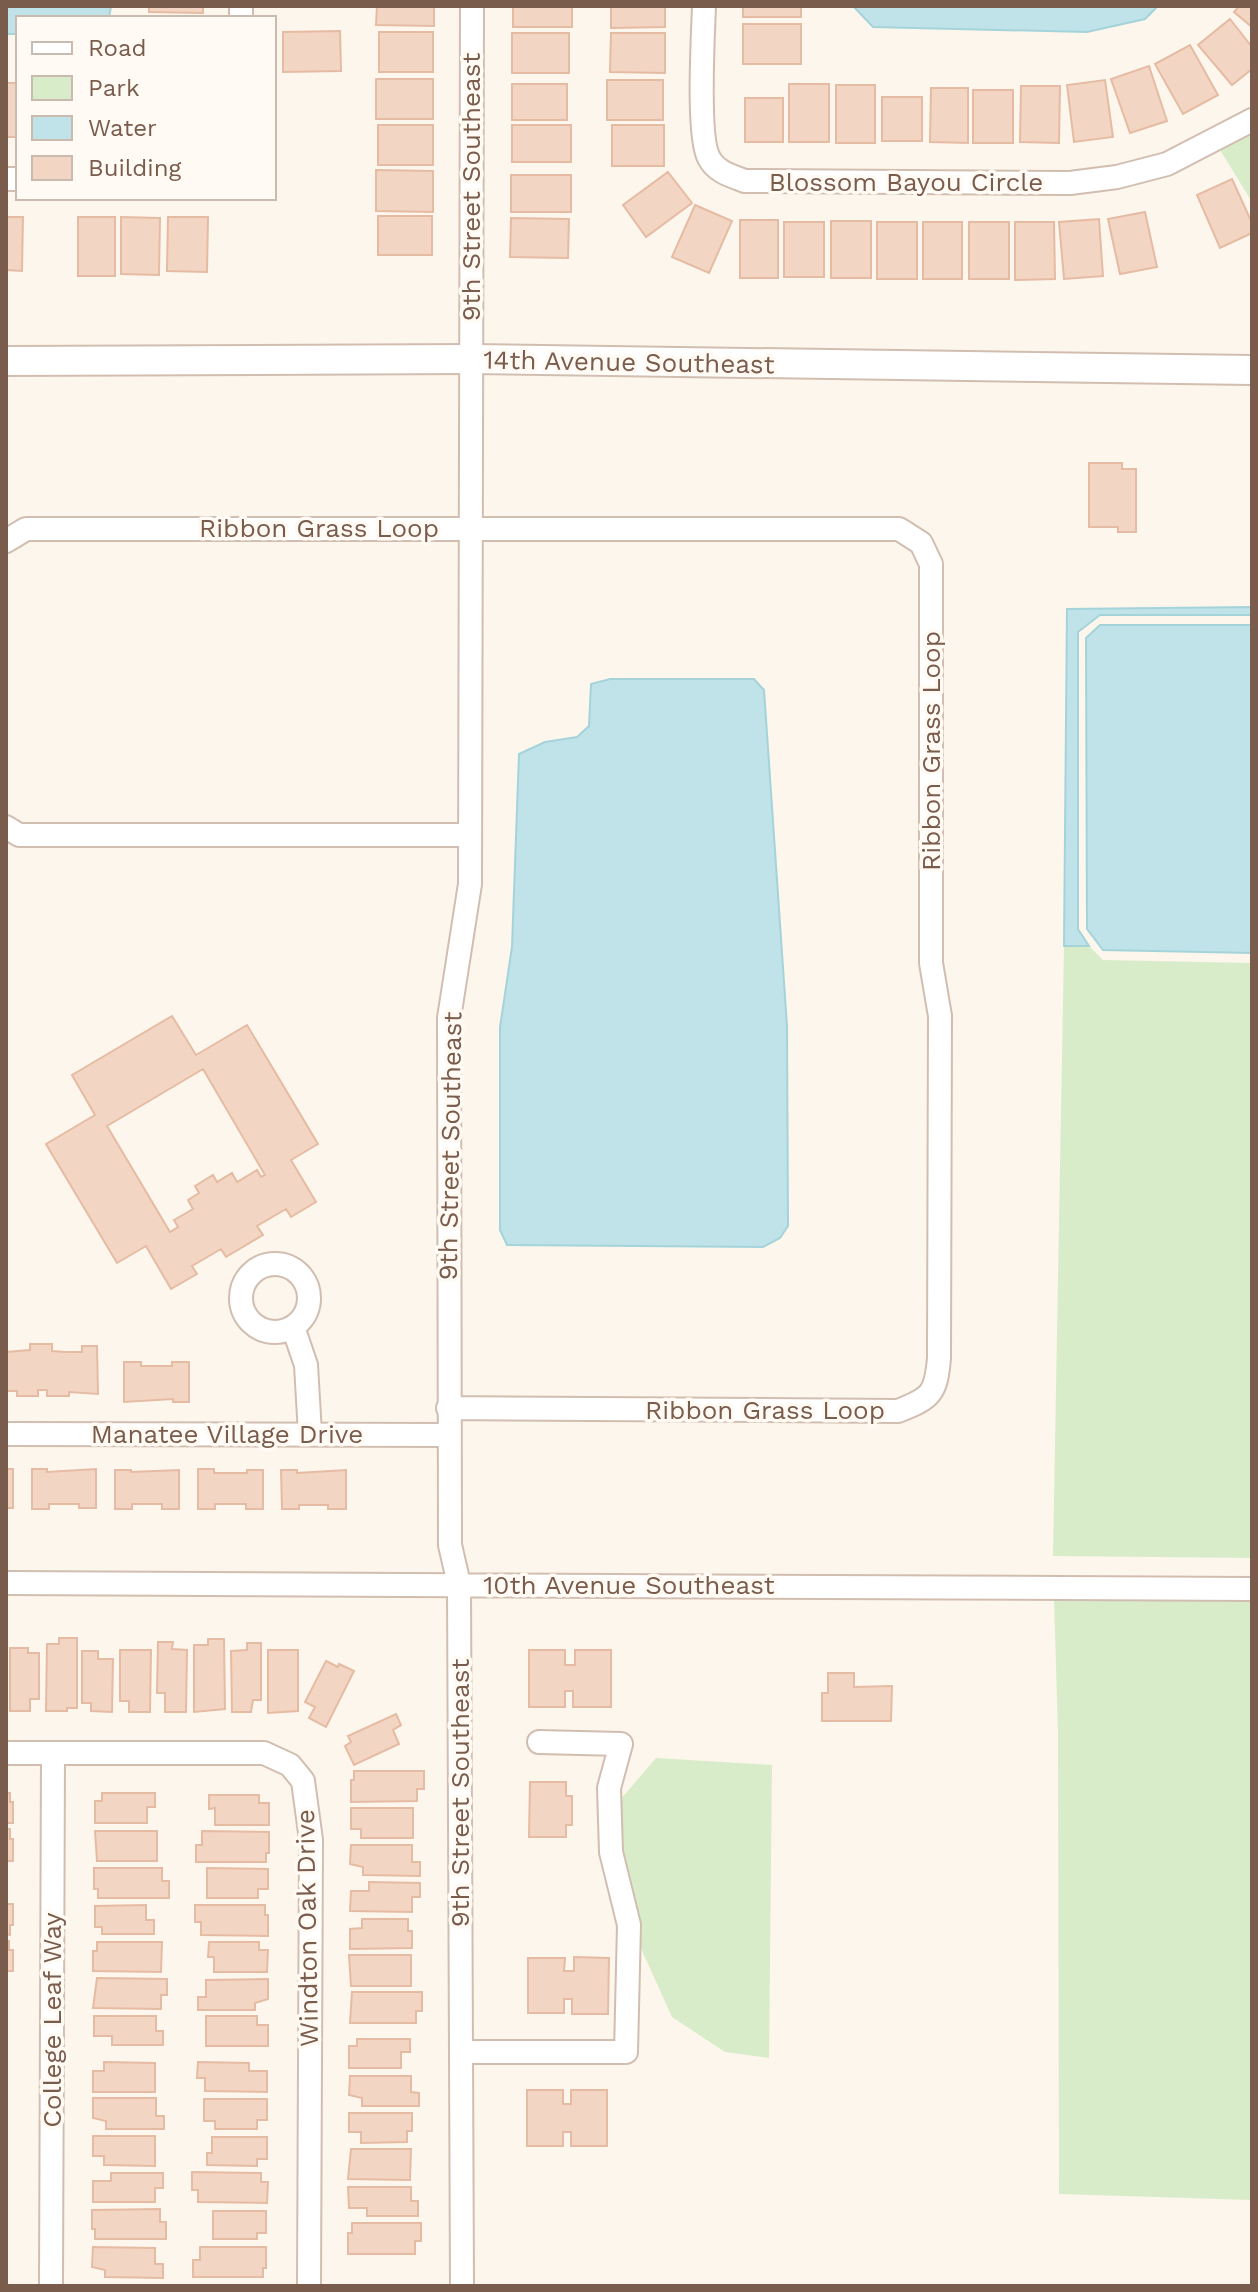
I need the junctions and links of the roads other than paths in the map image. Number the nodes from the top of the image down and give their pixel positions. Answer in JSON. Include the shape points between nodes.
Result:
{"nodes":[{"id":1,"x":472,"y":6,"type":"edge"},
{"id":2,"x":704,"y":6,"type":"edge"},
{"id":3,"x":1252,"y":120,"type":"edge"},
{"id":4,"x":470,"y":359,"type":"junction"},
{"id":5,"x":6,"y":361,"type":"edge"},
{"id":6,"x":1252,"y":370,"type":"edge"},
{"id":7,"x":470,"y":528,"type":"junction"},
{"id":8,"x":6,"y":541,"type":"edge"},
{"id":9,"x":6,"y":827,"type":"edge"},
{"id":10,"x":469,"y":835,"type":"junction"},
{"id":11,"x":293,"y":1327,"type":"dead end"},
{"id":12,"x":448,"y":1408,"type":"junction"},
{"id":13,"x":6,"y":1434,"type":"edge"},
{"id":14,"x":310,"y":1434,"type":"junction"},
{"id":15,"x":449,"y":1435,"type":"junction"},
{"id":16,"x":6,"y":1583,"type":"edge"},
{"id":17,"x":459,"y":1584,"type":"junction"},
{"id":18,"x":1252,"y":1589,"type":"edge"},
{"id":19,"x":539,"y":1742,"type":"dead end"},
{"id":20,"x":6,"y":1753,"type":"edge"},
{"id":21,"x":53,"y":1754,"type":"junction"},
{"id":22,"x":462,"y":2052,"type":"junction"},
{"id":23,"x":51,"y":2286,"type":"edge"},
{"id":24,"x":309,"y":2286,"type":"edge"},
{"id":25,"x":462,"y":2286,"type":"edge"}],
"edges":[{"from":1,"to":4,"type":"street","name":"9th Street Southeast"},
{"from":2,"to":3,"type":"street","name":"Blossom Bayou Circle","via":[[703,135],[709,158],[722,173],[745,181],[1070,183],[1167,164]]},
{"from":4,"to":5,"type":"street","name":"14th Avenue Southeast"},
{"from":4,"to":6,"type":"street","name":"14th Avenue Southeast"},
{"from":4,"to":7,"type":"street","name":"9th Street Southeast"},
{"from":7,"to":8,"type":"street","name":"Ribbon Grass Loop","via":[[26,529]]},
{"from":7,"to":10,"type":"street","name":"9th Street Southeast"},
{"from":7,"to":12,"type":"street","name":"Ribbon Grass Loop","via":[[899,529],[921,543],[931,564],[931,963],[940,1016],[939,1358],[937,1385],[922,1402],[898,1411]]},
{"from":9,"to":10,"type":"street","via":[[19,835]]},
{"from":10,"to":12,"type":"street","name":"9th Street Southeast","via":[[470,884],[449,1018]]},
{"from":11,"to":14,"type":"street","via":[[306,1365]]},
{"from":12,"to":15,"type":"street","name":"9th Street Southeast"},
{"from":13,"to":14,"type":"street","name":"Manatee Village Drive"},
{"from":14,"to":15,"type":"street","name":"Manatee Village Drive"},
{"from":15,"to":17,"type":"street","name":"9th Street Southeast","via":[[450,1545]]},
{"from":16,"to":17,"type":"street","name":"10th Avenue Southeast"},
{"from":17,"to":18,"type":"street","name":"10th Avenue Southeast"},
{"from":17,"to":22,"type":"street","name":"9th Street Southeast"},
{"from":19,"to":22,"type":"street","via":[[621,1744],[609,1788],[611,1852],[629,1925],[626,2052]]},
{"from":20,"to":21,"type":"street","name":"Windton Oak Drive"},
{"from":21,"to":23,"type":"street","name":"College Leaf Way"},
{"from":21,"to":24,"type":"street","name":"Windton Oak Drive","via":[[264,1753],[290,1765],[303,1781],[311,1840]]},
{"from":22,"to":25,"type":"street","name":"9th Street Southeast"}]}
